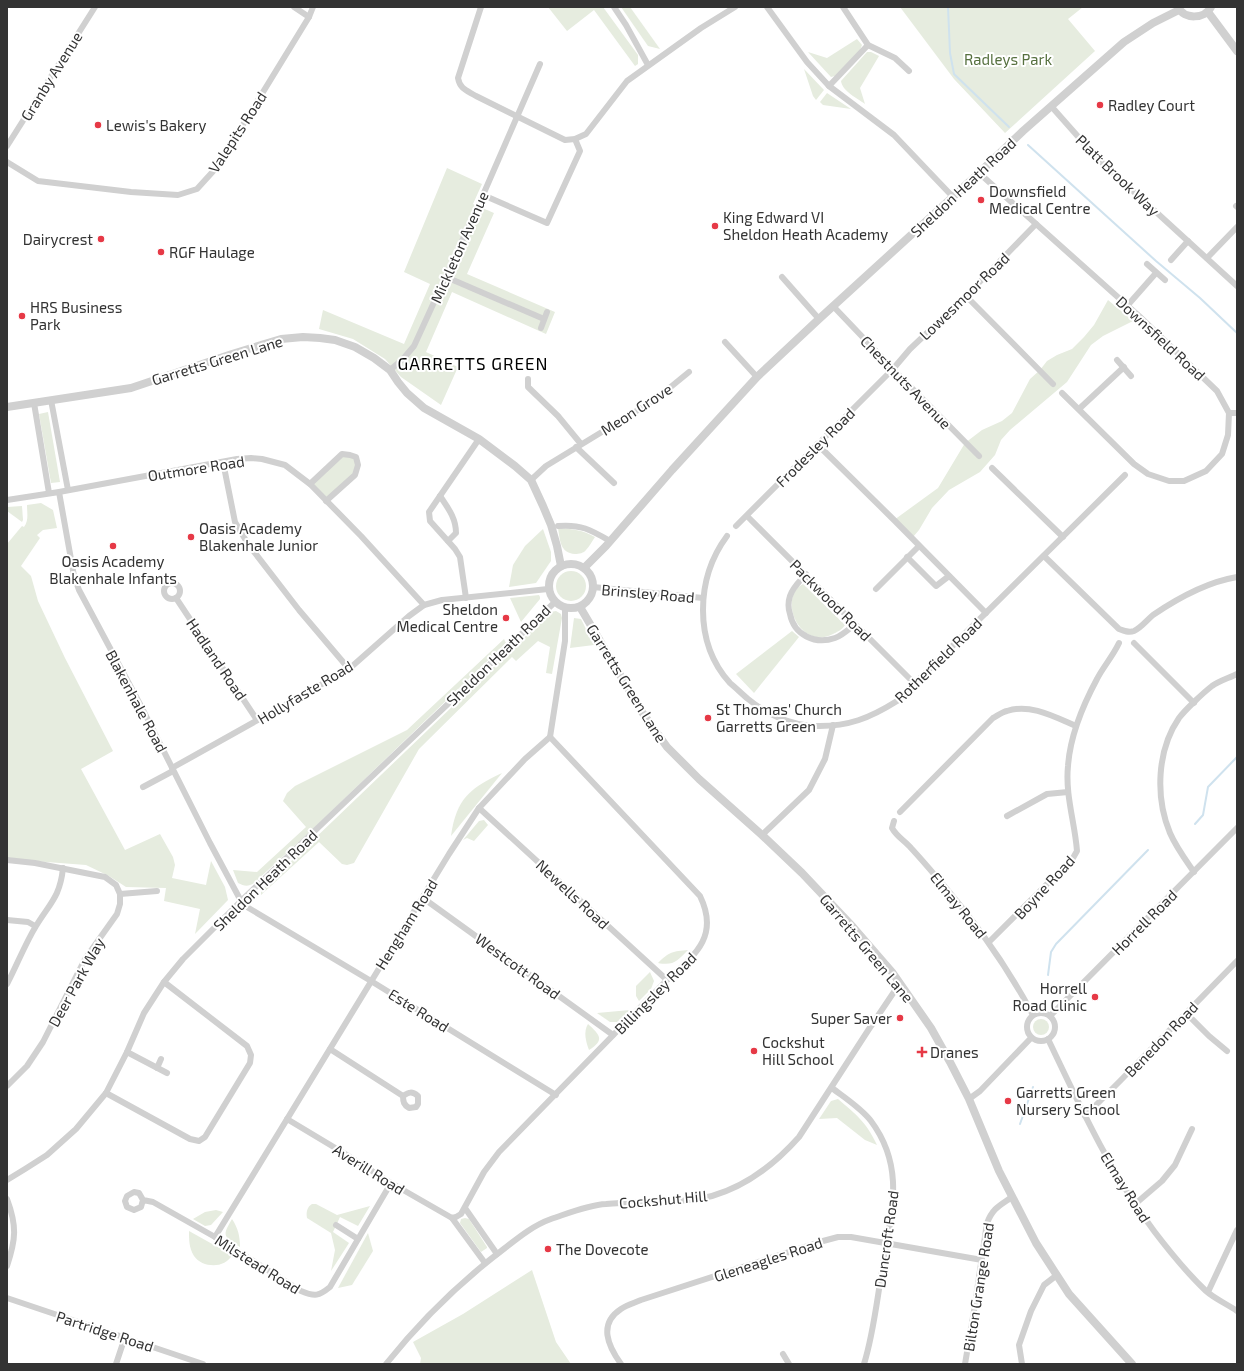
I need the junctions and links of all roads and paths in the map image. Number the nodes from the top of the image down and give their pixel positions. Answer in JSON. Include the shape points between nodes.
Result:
{"nodes":[{"id":1,"x":95,"y":7,"type":"edge"},
{"id":2,"x":294,"y":7,"type":"edge"},
{"id":3,"x":314,"y":7,"type":"edge"},
{"id":4,"x":481,"y":7,"type":"edge"},
{"id":5,"x":614,"y":7,"type":"edge"},
{"id":6,"x":735,"y":7,"type":"edge"},
{"id":7,"x":767,"y":7,"type":"edge"},
{"id":8,"x":843,"y":7,"type":"edge"},
{"id":9,"x":1178,"y":8,"type":"edge"},
{"id":10,"x":1210,"y":9,"type":"edge"},
{"id":11,"x":309,"y":17,"type":"junction"},
{"id":12,"x":868,"y":45,"type":"junction"},
{"id":13,"x":1237,"y":51,"type":"edge"},
{"id":14,"x":540,"y":64,"type":"dead end"},
{"id":15,"x":648,"y":65,"type":"junction"},
{"id":16,"x":909,"y":71,"type":"dead end"},
{"id":17,"x":829,"y":86,"type":"junction"},
{"id":18,"x":1051,"y":106,"type":"junction"},
{"id":19,"x":518,"y":117,"type":"junction"},
{"id":20,"x":575,"y":139,"type":"junction"},
{"id":21,"x":7,"y":146,"type":"edge"},
{"id":22,"x":7,"y":162,"type":"edge"},
{"id":23,"x":979,"y":173,"type":"junction"},
{"id":24,"x":483,"y":195,"type":"junction"},
{"id":25,"x":953,"y":197,"type":"junction"},
{"id":26,"x":1036,"y":224,"type":"junction"},
{"id":27,"x":1237,"y":227,"type":"edge"},
{"id":28,"x":1188,"y":241,"type":"junction"},
{"id":29,"x":1207,"y":258,"type":"junction"},
{"id":30,"x":1171,"y":260,"type":"dead end"},
{"id":31,"x":1147,"y":264,"type":"dead end"},
{"id":32,"x":1156,"y":273,"type":"junction"},
{"id":33,"x":446,"y":277,"type":"junction"},
{"id":34,"x":782,"y":277,"type":"dead end"},
{"id":35,"x":1165,"y":280,"type":"dead end"},
{"id":36,"x":1237,"y":286,"type":"edge"},
{"id":37,"x":966,"y":296,"type":"junction"},
{"id":38,"x":833,"y":306,"type":"junction"},
{"id":39,"x":1128,"y":306,"type":"junction"},
{"id":40,"x":546,"y":312,"type":"dead end"},
{"id":41,"x":544,"y":319,"type":"junction"},
{"id":42,"x":819,"y":319,"type":"junction"},
{"id":43,"x":540,"y":328,"type":"dead end"},
{"id":44,"x":725,"y":342,"type":"dead end"},
{"id":45,"x":1117,"y":360,"type":"dead end"},
{"id":46,"x":1124,"y":367,"type":"junction"},
{"id":47,"x":893,"y":369,"type":"junction"},
{"id":48,"x":390,"y":370,"type":"junction"},
{"id":49,"x":689,"y":372,"type":"dead end"},
{"id":50,"x":1131,"y":376,"type":"dead end"},
{"id":51,"x":757,"y":377,"type":"junction"},
{"id":52,"x":528,"y":379,"type":"dead end"},
{"id":53,"x":1053,"y":384,"type":"dead end"},
{"id":54,"x":1062,"y":393,"type":"dead end"},
{"id":55,"x":51,"y":400,"type":"junction"},
{"id":56,"x":34,"y":403,"type":"junction"},
{"id":57,"x":7,"y":407,"type":"edge"},
{"id":58,"x":1079,"y":409,"type":"junction"},
{"id":59,"x":1229,"y":413,"type":"junction"},
{"id":60,"x":1237,"y":413,"type":"edge"},
{"id":61,"x":479,"y":439,"type":"junction"},
{"id":62,"x":817,"y":444,"type":"junction"},
{"id":63,"x":579,"y":446,"type":"junction"},
{"id":64,"x":979,"y":456,"type":"dead end"},
{"id":65,"x":223,"y":462,"type":"junction"},
{"id":66,"x":992,"y":468,"type":"dead end"},
{"id":67,"x":1126,"y":475,"type":"dead end"},
{"id":68,"x":531,"y":480,"type":"junction"},
{"id":69,"x":614,"y":483,"type":"dead end"},
{"id":70,"x":310,"y":484,"type":"junction"},
{"id":71,"x":68,"y":490,"type":"junction"},
{"id":72,"x":59,"y":492,"type":"junction"},
{"id":73,"x":50,"y":493,"type":"junction"},
{"id":74,"x":440,"y":496,"type":"junction"},
{"id":75,"x":7,"y":500,"type":"edge"},
{"id":76,"x":326,"y":501,"type":"junction"},
{"id":77,"x":747,"y":516,"type":"junction"},
{"id":78,"x":558,"y":526,"type":"dead end"},
{"id":79,"x":736,"y":526,"type":"dead end"},
{"id":80,"x":727,"y":536,"type":"dead end"},
{"id":81,"x":1063,"y":536,"type":"junction"},
{"id":82,"x":448,"y":541,"type":"junction"},
{"id":83,"x":610,"y":541,"type":"junction"},
{"id":84,"x":919,"y":546,"type":"junction"},
{"id":85,"x":1044,"y":556,"type":"junction"},
{"id":86,"x":907,"y":558,"type":"junction"},
{"id":87,"x":561,"y":566,"type":"junction"},
{"id":88,"x":584,"y":568,"type":"junction"},
{"id":89,"x":806,"y":574,"type":"junction"},
{"id":90,"x":949,"y":576,"type":"junction"},
{"id":91,"x":1237,"y":578,"type":"edge"},
{"id":92,"x":593,"y":587,"type":"junction"},
{"id":93,"x":548,"y":589,"type":"junction"},
{"id":94,"x":876,"y":589,"type":"dead end"},
{"id":95,"x":176,"y":598,"type":"dead end"},
{"id":96,"x":466,"y":598,"type":"junction"},
{"id":97,"x":703,"y":598,"type":"junction"},
{"id":98,"x":555,"y":602,"type":"junction"},
{"id":99,"x":424,"y":606,"type":"junction"},
{"id":100,"x":580,"y":606,"type":"junction"},
{"id":101,"x":565,"y":608,"type":"junction"},
{"id":102,"x":986,"y":614,"type":"junction"},
{"id":103,"x":855,"y":624,"type":"junction"},
{"id":104,"x":1119,"y":643,"type":"dead end"},
{"id":105,"x":1134,"y":643,"type":"dead end"},
{"id":106,"x":349,"y":669,"type":"junction"},
{"id":107,"x":1237,"y":674,"type":"edge"},
{"id":108,"x":915,"y":684,"type":"junction"},
{"id":109,"x":1194,"y":703,"type":"junction"},
{"id":110,"x":258,"y":720,"type":"junction"},
{"id":111,"x":834,"y":725,"type":"junction"},
{"id":112,"x":1076,"y":726,"type":"junction"},
{"id":113,"x":550,"y":737,"type":"junction"},
{"id":114,"x":173,"y":770,"type":"junction"},
{"id":115,"x":143,"y":787,"type":"dead end"},
{"id":116,"x":1068,"y":792,"type":"junction"},
{"id":117,"x":479,"y":808,"type":"junction"},
{"id":118,"x":900,"y":812,"type":"dead end"},
{"id":119,"x":1007,"y":816,"type":"dead end"},
{"id":120,"x":894,"y":821,"type":"dead end"},
{"id":121,"x":1237,"y":828,"type":"edge"},
{"id":122,"x":762,"y":835,"type":"junction"},
{"id":123,"x":7,"y":860,"type":"edge"},
{"id":124,"x":63,"y":868,"type":"junction"},
{"id":125,"x":1194,"y":872,"type":"junction"},
{"id":126,"x":157,"y":891,"type":"dead end"},
{"id":127,"x":120,"y":894,"type":"junction"},
{"id":128,"x":423,"y":898,"type":"junction"},
{"id":129,"x":241,"y":901,"type":"junction"},
{"id":130,"x":7,"y":920,"type":"edge"},
{"id":131,"x":35,"y":926,"type":"junction"},
{"id":132,"x":990,"y":942,"type":"junction"},
{"id":133,"x":1237,"y":962,"type":"edge"},
{"id":134,"x":667,"y":980,"type":"junction"},
{"id":135,"x":371,"y":981,"type":"junction"},
{"id":136,"x":164,"y":982,"type":"junction"},
{"id":137,"x":900,"y":983,"type":"junction"},
{"id":138,"x":7,"y":984,"type":"edge"},
{"id":139,"x":1186,"y":1013,"type":"junction"},
{"id":140,"x":1033,"y":1015,"type":"junction"},
{"id":141,"x":1050,"y":1016,"type":"junction"},
{"id":142,"x":612,"y":1035,"type":"junction"},
{"id":143,"x":1031,"y":1038,"type":"junction"},
{"id":144,"x":1048,"y":1039,"type":"junction"},
{"id":145,"x":330,"y":1049,"type":"junction"},
{"id":146,"x":1227,"y":1051,"type":"dead end"},
{"id":147,"x":127,"y":1052,"type":"junction"},
{"id":148,"x":161,"y":1059,"type":"dead end"},
{"id":149,"x":157,"y":1068,"type":"junction"},
{"id":150,"x":167,"y":1073,"type":"dead end"},
{"id":151,"x":7,"y":1086,"type":"edge"},
{"id":152,"x":832,"y":1088,"type":"junction"},
{"id":153,"x":106,"y":1093,"type":"junction"},
{"id":154,"x":556,"y":1095,"type":"junction"},
{"id":155,"x":403,"y":1096,"type":"dead end"},
{"id":156,"x":969,"y":1099,"type":"junction"},
{"id":157,"x":1085,"y":1116,"type":"junction"},
{"id":158,"x":287,"y":1119,"type":"junction"},
{"id":159,"x":1192,"y":1129,"type":"dead end"},
{"id":160,"x":7,"y":1180,"type":"edge"},
{"id":161,"x":392,"y":1183,"type":"junction"},
{"id":162,"x":1012,"y":1197,"type":"junction"},
{"id":163,"x":7,"y":1199,"type":"edge"},
{"id":164,"x":143,"y":1200,"type":"dead end"},
{"id":165,"x":1134,"y":1205,"type":"junction"},
{"id":166,"x":465,"y":1208,"type":"junction"},
{"id":167,"x":452,"y":1218,"type":"junction"},
{"id":168,"x":336,"y":1225,"type":"dead end"},
{"id":169,"x":1237,"y":1230,"type":"edge"},
{"id":170,"x":216,"y":1237,"type":"junction"},
{"id":171,"x":358,"y":1238,"type":"junction"},
{"id":172,"x":886,"y":1243,"type":"junction"},
{"id":173,"x":497,"y":1254,"type":"junction"},
{"id":174,"x":982,"y":1260,"type":"junction"},
{"id":175,"x":485,"y":1263,"type":"junction"},
{"id":176,"x":7,"y":1266,"type":"edge"},
{"id":177,"x":1057,"y":1275,"type":"junction"},
{"id":178,"x":1208,"y":1292,"type":"junction"},
{"id":179,"x":7,"y":1298,"type":"edge"},
{"id":180,"x":1237,"y":1311,"type":"edge"},
{"id":181,"x":125,"y":1337,"type":"junction"},
{"id":182,"x":783,"y":1354,"type":"dead end"},
{"id":183,"x":116,"y":1364,"type":"edge"},
{"id":184,"x":203,"y":1364,"type":"edge"},
{"id":185,"x":386,"y":1364,"type":"edge"},
{"id":186,"x":621,"y":1364,"type":"edge"},
{"id":187,"x":789,"y":1364,"type":"edge"},
{"id":188,"x":864,"y":1364,"type":"edge"},
{"id":189,"x":965,"y":1364,"type":"edge"},
{"id":190,"x":1022,"y":1364,"type":"edge"},
{"id":191,"x":1132,"y":1364,"type":"edge"}],
"edges":[{"from":1,"to":21,"type":"street","name":"Granby Avenue"},
{"from":2,"to":11,"type":"street"},
{"from":3,"to":11,"type":"street","name":"Valepits Road"},
{"from":4,"to":19,"type":"street","via":[[458,78],[459,85]]},
{"from":5,"to":15,"type":"street"},
{"from":6,"to":15,"type":"street"},
{"from":7,"to":17,"type":"street","via":[[807,62]]},
{"from":8,"to":12,"type":"street"},
{"from":9,"to":10,"type":"street","via":[[1181,12],[1200,16]]},
{"from":9,"to":18,"type":"street","name":"Sheldon Heath Road","via":[[1124,42]]},
{"from":10,"to":13,"type":"street"},
{"from":11,"to":22,"type":"street","name":"Valepits Road","via":[[217,166],[197,189],[178,195],[38,181]]},
{"from":12,"to":16,"type":"street","via":[[895,58]]},
{"from":12,"to":17,"type":"street"},
{"from":14,"to":19,"type":"street","name":"Mickleton Avenue"},
{"from":15,"to":20,"type":"street","via":[[627,81],[586,134]]},
{"from":17,"to":25,"type":"street","via":[[894,135]]},
{"from":18,"to":23,"type":"street","name":"Sheldon Heath Road"},
{"from":18,"to":28,"type":"street","name":"Platt Brook Way","via":[[1097,158]]},
{"from":19,"to":20,"type":"street","via":[[565,140]]},
{"from":19,"to":24,"type":"street","name":"Mickleton Avenue"},
{"from":20,"to":24,"type":"street","via":[[580,151],[546,223]]},
{"from":23,"to":25,"type":"street","name":"Sheldon Heath Road"},
{"from":23,"to":26,"type":"street","name":"Downsfield Road"},
{"from":24,"to":33,"type":"street","name":"Mickleton Avenue"},
{"from":25,"to":38,"type":"street","name":"Sheldon Heath Road"},
{"from":26,"to":37,"type":"street","name":"Lowesmoor Road"},
{"from":26,"to":39,"type":"street","name":"Downsfield Road"},
{"from":27,"to":29,"type":"street"},
{"from":28,"to":29,"type":"street","name":"Platt Brook Way"},
{"from":28,"to":30,"type":"street"},
{"from":29,"to":36,"type":"street","name":"Platt Brook Way"},
{"from":31,"to":32,"type":"street"},
{"from":32,"to":35,"type":"street"},
{"from":32,"to":39,"type":"street"},
{"from":33,"to":41,"type":"street"},
{"from":33,"to":48,"type":"street","name":"Mickleton Avenue","via":[[414,346]]},
{"from":34,"to":42,"type":"street"},
{"from":37,"to":47,"type":"street","name":"Lowesmoor Road","via":[[910,349]]},
{"from":37,"to":53,"type":"street"},
{"from":38,"to":42,"type":"street","name":"Sheldon Heath Road"},
{"from":38,"to":47,"type":"street","name":"Chestnuts Avenue"},
{"from":39,"to":59,"type":"street","name":"Downsfield Road","via":[[1217,391]]},
{"from":40,"to":41,"type":"street"},
{"from":41,"to":43,"type":"street"},
{"from":42,"to":51,"type":"street","name":"Sheldon Heath Road"},
{"from":44,"to":51,"type":"street"},
{"from":45,"to":46,"type":"street"},
{"from":46,"to":50,"type":"street"},
{"from":46,"to":58,"type":"street"},
{"from":47,"to":62,"type":"street","name":"Frodesley Road"},
{"from":47,"to":64,"type":"street","name":"Chestnuts Avenue"},
{"from":48,"to":55,"type":"street","name":"Garretts Green Lane","via":[[355,347],[336,340],[303,337],[281,339],[131,388]]},
{"from":48,"to":61,"type":"street","name":"Garretts Green Lane","via":[[407,393],[424,408]]},
{"from":49,"to":63,"type":"street","name":"Meon Grove","via":[[656,399]]},
{"from":51,"to":83,"type":"street","name":"Sheldon Heath Road"},
{"from":52,"to":63,"type":"street","via":[[525,388],[558,416]]},
{"from":54,"to":58,"type":"street"},
{"from":55,"to":56,"type":"street","name":"Garretts Green Lane"},
{"from":55,"to":71,"type":"street"},
{"from":56,"to":57,"type":"street","name":"Garretts Green Lane"},
{"from":56,"to":73,"type":"street"},
{"from":58,"to":59,"type":"street","via":[[1134,464],[1148,474],[1169,481],[1184,481],[1196,476],[1222,454],[1228,435]]},
{"from":59,"to":60,"type":"street"},
{"from":61,"to":68,"type":"street","name":"Garretts Green Lane"},
{"from":61,"to":74,"type":"street"},
{"from":62,"to":77,"type":"street","name":"Frodesley Road"},
{"from":62,"to":84,"type":"street"},
{"from":63,"to":68,"type":"street","name":"Meon Grove","via":[[546,466]]},
{"from":63,"to":69,"type":"street"},
{"from":65,"to":70,"type":"street","name":"Outmore Road","via":[[251,458],[285,465]]},
{"from":65,"to":71,"type":"street","name":"Outmore Road"},
{"from":65,"to":106,"type":"street","via":[[235,522],[248,544]]},
{"from":66,"to":81,"type":"street"},
{"from":67,"to":81,"type":"street","name":"Rotherfield Road"},
{"from":68,"to":87,"type":"street","name":"Garretts Green Lane","via":[[551,525]]},
{"from":70,"to":76,"type":"street","name":"Outmore Road"},
{"from":70,"to":76,"type":"street","via":[[342,454],[356,457],[358,465],[355,475]]},
{"from":71,"to":72,"type":"street","name":"Outmore Road"},
{"from":72,"to":73,"type":"street","name":"Outmore Road"},
{"from":72,"to":114,"type":"street","name":"Blakenhale Road","via":[[74,576],[79,590]]},
{"from":73,"to":75,"type":"street","name":"Outmore Road"},
{"from":74,"to":82,"type":"street","via":[[456,524],[456,533]]},
{"from":74,"to":82,"type":"street","via":[[429,512],[430,521]]},
{"from":76,"to":99,"type":"street","name":"Outmore Road"},
{"from":77,"to":79,"type":"street","name":"Frodesley Road"},
{"from":77,"to":89,"type":"street","name":"Packwood Road"},
{"from":78,"to":83,"type":"street","via":[[579,526]]},
{"from":80,"to":97,"type":"street","name":"Rotherfield Road","via":[[711,564]]},
{"from":81,"to":85,"type":"street","name":"Rotherfield Road"},
{"from":82,"to":96,"type":"street","via":[[460,557]]},
{"from":83,"to":88,"type":"street","name":"Sheldon Heath Road"},
{"from":84,"to":86,"type":"street"},
{"from":84,"to":90,"type":"street"},
{"from":85,"to":91,"type":"street","via":[[1119,630],[1127,632],[1134,631],[1152,616],[1190,593],[1214,583]]},
{"from":85,"to":102,"type":"street","name":"Rotherfield Road"},
{"from":86,"to":90,"type":"street","via":[[936,586]]},
{"from":86,"to":94,"type":"street"},
{"from":87,"to":88,"type":"street","via":[[572,564]]},
{"from":87,"to":93,"type":"street","via":[[551,575]]},
{"from":88,"to":92,"type":"street","via":[[592,578]]},
{"from":89,"to":103,"type":"street","name":"Packwood Road"},
{"from":89,"to":103,"type":"street","via":[[792,590],[788,603],[790,617],[800,633],[809,638],[824,640],[843,634]]},
{"from":90,"to":102,"type":"street"},
{"from":92,"to":97,"type":"street","name":"Brinsley Road"},
{"from":92,"to":100,"type":"street","via":[[591,597]]},
{"from":93,"to":96,"type":"street","name":"Hollyfaste Road"},
{"from":93,"to":98,"type":"street"},
{"from":95,"to":110,"type":"street","name":"Hadland Road"},
{"from":96,"to":99,"type":"street","name":"Hollyfaste Road","via":[[442,600]]},
{"from":97,"to":111,"type":"street","name":"Rotherfield Road","via":[[706,636],[713,656],[729,682],[755,705],[780,718],[814,726]]},
{"from":98,"to":101,"type":"street"},
{"from":98,"to":129,"type":"street","name":"Sheldon Heath Road"},
{"from":99,"to":106,"type":"street","name":"Hollyfaste Road"},
{"from":100,"to":101,"type":"street"},
{"from":100,"to":122,"type":"street","name":"Garretts Green Lane","via":[[642,712],[667,747]]},
{"from":101,"to":113,"type":"street","via":[[565,641]]},
{"from":102,"to":108,"type":"street","name":"Rotherfield Road"},
{"from":103,"to":108,"type":"street","name":"Packwood Road"},
{"from":104,"to":112,"type":"street","name":"Boyne Road","via":[[1097,679]]},
{"from":105,"to":109,"type":"street"},
{"from":106,"to":110,"type":"street","name":"Hollyfaste Road"},
{"from":107,"to":109,"type":"street","via":[[1213,685]]},
{"from":108,"to":111,"type":"street","name":"Rotherfield Road","via":[[898,701],[878,713],[856,722]]},
{"from":109,"to":125,"type":"street","via":[[1180,718],[1168,739],[1160,786],[1163,812],[1170,833]]},
{"from":110,"to":114,"type":"street","name":"Hollyfaste Road"},
{"from":111,"to":122,"type":"street","via":[[825,759],[809,790]]},
{"from":112,"to":116,"type":"street","name":"Boyne Road","via":[[1068,767]]},
{"from":112,"to":118,"type":"street","via":[[1025,708],[1007,710],[992,718]]},
{"from":113,"to":117,"type":"street","name":"Hengham Road","via":[[525,759]]},
{"from":113,"to":134,"type":"street","name":"Billingsley Road","via":[[696,890],[703,902],[707,921],[700,946],[693,957]]},
{"from":114,"to":115,"type":"street","name":"Hollyfaste Road"},
{"from":114,"to":129,"type":"street","name":"Blakenhale Road"},
{"from":116,"to":119,"type":"street","via":[[1047,794]]},
{"from":116,"to":132,"type":"street","name":"Boyne Road","via":[[1076,844],[1073,858]]},
{"from":117,"to":128,"type":"street","name":"Hengham Road"},
{"from":117,"to":134,"type":"street","name":"Newells Road"},
{"from":120,"to":132,"type":"street","name":"Elmay Road","via":[[892,828],[895,834],[915,852]]},
{"from":121,"to":125,"type":"street","name":"Horrell Road"},
{"from":122,"to":137,"type":"street","name":"Garretts Green Lane","via":[[824,896]]},
{"from":123,"to":124,"type":"street"},
{"from":124,"to":127,"type":"street","via":[[104,877],[116,885]]},
{"from":124,"to":131,"type":"street","via":[[62,881],[56,897]]},
{"from":125,"to":141,"type":"street","name":"Horrell Road"},
{"from":126,"to":127,"type":"street"},
{"from":127,"to":151,"type":"street","name":"Deer Park Way","via":[[117,914],[85,959],[43,1042],[27,1066]]},
{"from":128,"to":135,"type":"street","name":"Hengham Road"},
{"from":128,"to":142,"type":"street","name":"Westcott Road"},
{"from":129,"to":135,"type":"street","name":"Este Road"},
{"from":129,"to":136,"type":"street","name":"Sheldon Heath Road","via":[[183,959]]},
{"from":130,"to":131,"type":"street","via":[[28,922]]},
{"from":131,"to":138,"type":"street"},
{"from":132,"to":140,"type":"street","name":"Elmay Road"},
{"from":133,"to":139,"type":"street","name":"Benedon Road"},
{"from":134,"to":142,"type":"street","name":"Billingsley Road"},
{"from":135,"to":145,"type":"street","name":"Hengham Road"},
{"from":135,"to":154,"type":"street","name":"Este Road"},
{"from":136,"to":147,"type":"street","name":"Sheldon Heath Road","via":[[144,1013]]},
{"from":136,"to":153,"type":"street","via":[[247,1046],[251,1055],[250,1063],[205,1137],[199,1141],[190,1139]]},
{"from":137,"to":152,"type":"street","name":"Cockshut Hill"},
{"from":137,"to":156,"type":"street","name":"Garretts Green Lane","via":[[931,1028]]},
{"from":139,"to":146,"type":"street"},
{"from":139,"to":157,"type":"street","name":"Benedon Road"},
{"from":140,"to":141,"type":"street","via":[[1042,1013]]},
{"from":140,"to":143,"type":"street","via":[[1027,1023]]},
{"from":141,"to":144,"type":"street","via":[[1055,1028]]},
{"from":142,"to":154,"type":"street","name":"Billingsley Road"},
{"from":143,"to":144,"type":"street","via":[[1041,1041]]},
{"from":143,"to":156,"type":"street","via":[[980,1091]]},
{"from":144,"to":157,"type":"street","name":"Elmay Road"},
{"from":145,"to":155,"type":"street"},
{"from":145,"to":158,"type":"street","name":"Hengham Road"},
{"from":147,"to":149,"type":"street"},
{"from":147,"to":153,"type":"street","name":"Sheldon Heath Road"},
{"from":148,"to":149,"type":"street"},
{"from":149,"to":150,"type":"street"},
{"from":152,"to":172,"type":"street","name":"Duncroft Road","via":[[871,1121],[886,1148],[894,1188]]},
{"from":152,"to":173,"type":"street","name":"Cockshut Hill","via":[[799,1137],[771,1165],[744,1184],[711,1196],[684,1200],[590,1206],[549,1220],[522,1235]]},
{"from":153,"to":160,"type":"street","name":"Sheldon Heath Road","via":[[76,1129],[47,1154]]},
{"from":154,"to":166,"type":"street","name":"Billingsley Road","via":[[499,1152],[484,1172]]},
{"from":156,"to":162,"type":"street","name":"Garretts Green Lane"},
{"from":157,"to":165,"type":"street","name":"Elmay Road"},
{"from":158,"to":161,"type":"street","name":"Averill Road"},
{"from":158,"to":170,"type":"street","name":"Hengham Road"},
{"from":159,"to":165,"type":"street","via":[[1175,1165],[1162,1182]]},
{"from":161,"to":167,"type":"street","name":"Averill Road"},
{"from":161,"to":171,"type":"street","name":"Milstead Road"},
{"from":162,"to":174,"type":"street","name":"Bilton Grange Road","via":[[991,1214],[987,1223]]},
{"from":162,"to":177,"type":"street","name":"Garretts Green Lane","via":[[1036,1243]]},
{"from":163,"to":176,"type":"street","via":[[14,1229],[14,1246]]},
{"from":164,"to":170,"type":"street","name":"Milstead Road","via":[[162,1206]]},
{"from":165,"to":178,"type":"street","name":"Elmay Road","via":[[1168,1250]]},
{"from":166,"to":167,"type":"street","via":[[461,1214]]},
{"from":166,"to":173,"type":"street"},
{"from":167,"to":175,"type":"street","name":"Averill Road"},
{"from":168,"to":171,"type":"street"},
{"from":169,"to":178,"type":"street"},
{"from":170,"to":171,"type":"street","name":"Milstead Road","via":[[310,1295],[321,1294],[330,1287]]},
{"from":172,"to":174,"type":"street","name":"Gleneagles Road"},
{"from":172,"to":186,"type":"street","name":"Gleneagles Road","via":[[838,1237],[626,1306],[612,1316],[607,1328],[609,1345]]},
{"from":172,"to":188,"type":"street","name":"Duncroft Road"},
{"from":173,"to":175,"type":"street","name":"Cockshut Hill"},
{"from":174,"to":189,"type":"street","name":"Bilton Grange Road"},
{"from":175,"to":185,"type":"street","name":"Cockshut Hill","via":[[422,1322]]},
{"from":177,"to":190,"type":"street","via":[[1044,1285],[1031,1311],[1019,1345]]},
{"from":177,"to":191,"type":"street","name":"Garretts Green Lane","via":[[1069,1294]]},
{"from":178,"to":180,"type":"street","name":"Elmay Road"},
{"from":179,"to":181,"type":"street","name":"Partridge Road"},
{"from":181,"to":183,"type":"street"},
{"from":181,"to":184,"type":"street","name":"Partridge Road"},
{"from":182,"to":187,"type":"street"}]}
